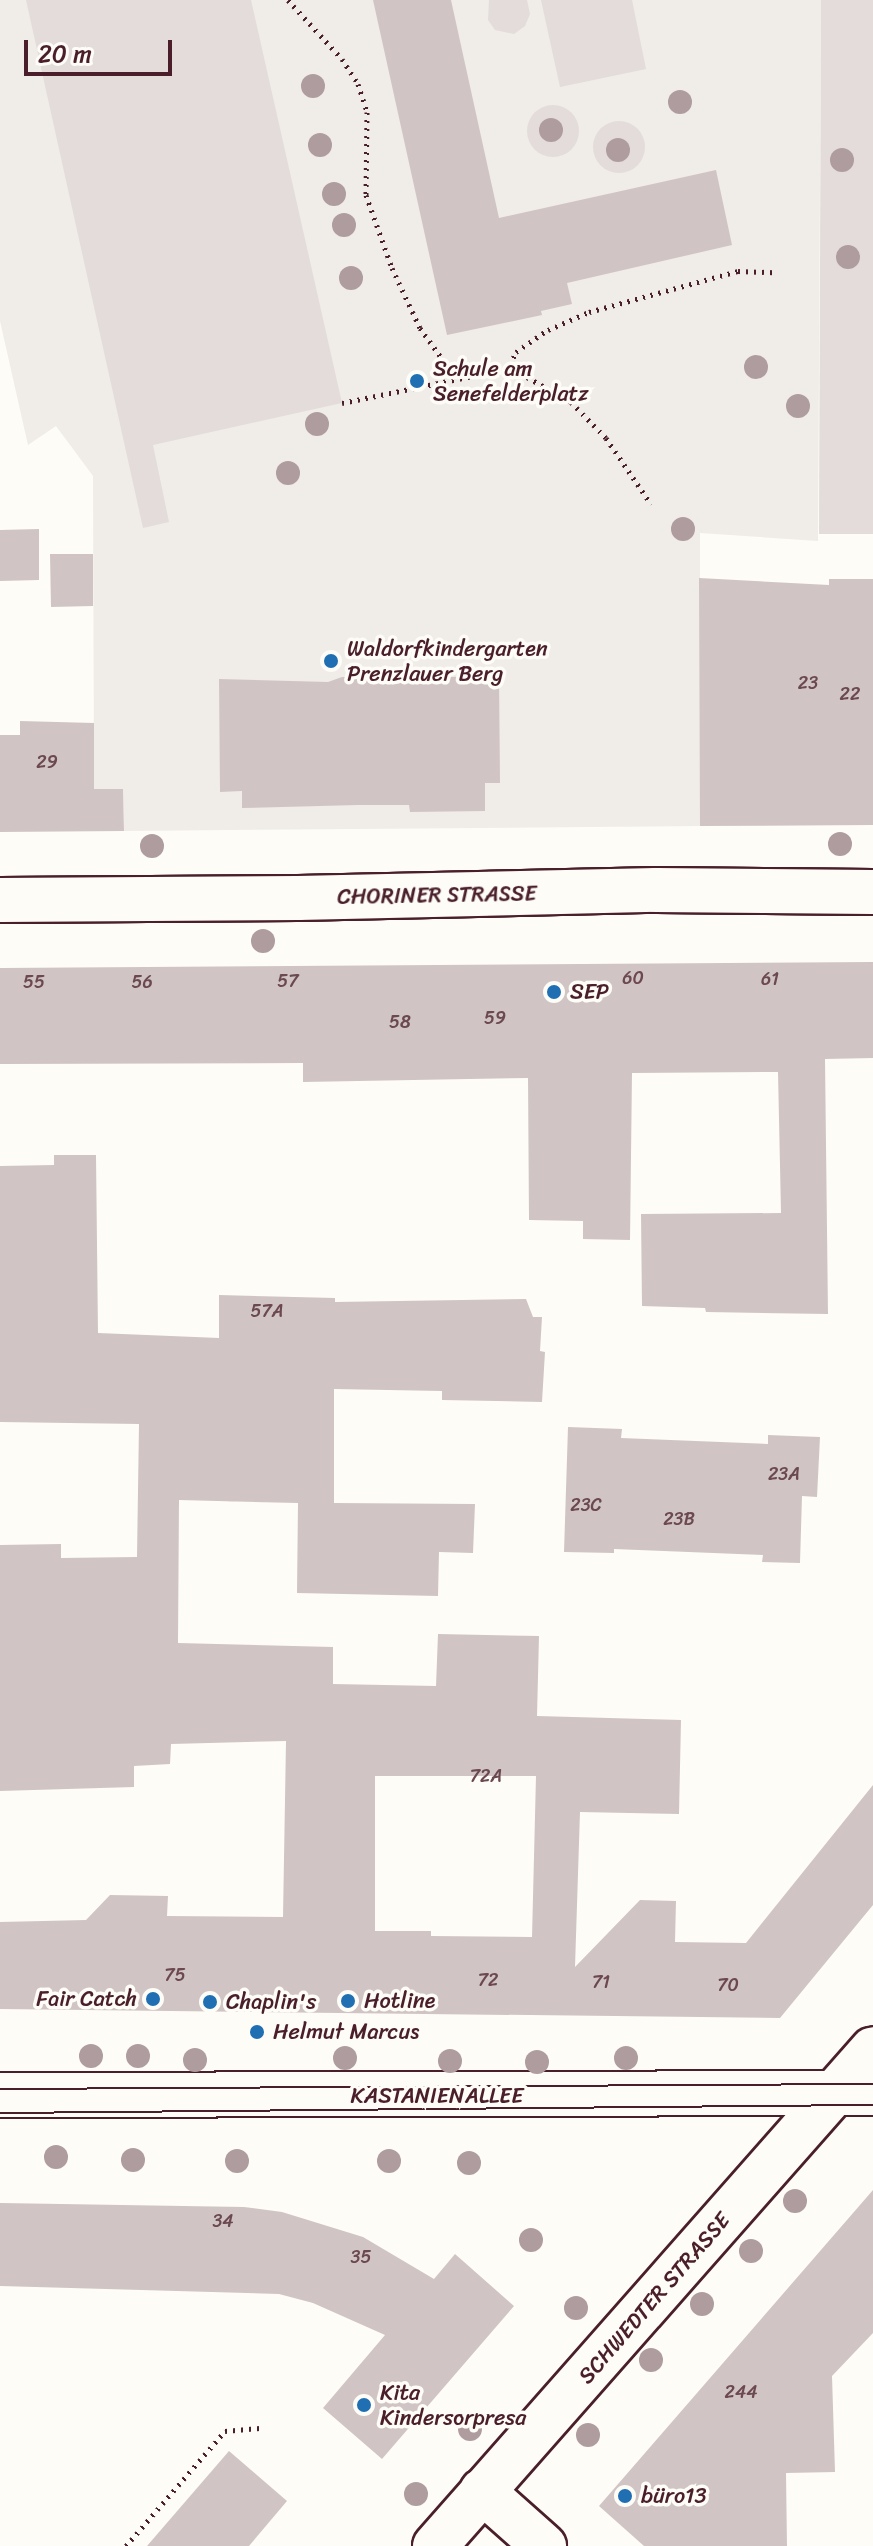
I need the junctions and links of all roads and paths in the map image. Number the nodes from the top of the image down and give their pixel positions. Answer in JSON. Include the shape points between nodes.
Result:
{"nodes":[{"id":1,"x":288,"y":0,"type":"edge"},
{"id":2,"x":773,"y":272,"type":"dead end"},
{"id":3,"x":506,"y":372,"type":"junction"},
{"id":4,"x":456,"y":378,"type":"junction"},
{"id":5,"x":342,"y":403,"type":"dead end"},
{"id":6,"x":651,"y":504,"type":"dead end"},
{"id":7,"x":873,"y":892,"type":"edge"},
{"id":8,"x":0,"y":900,"type":"edge"},
{"id":9,"x":873,"y":2049,"type":"edge"},
{"id":10,"x":854,"y":2094,"type":"edge"},
{"id":11,"x":0,"y":2095,"type":"edge"},
{"id":12,"x":260,"y":2428,"type":"dead end"},
{"id":13,"x":482,"y":2491,"type":"junction"},
{"id":14,"x":126,"y":2546,"type":"edge"},
{"id":15,"x":435,"y":2546,"type":"edge"},
{"id":16,"x":544,"y":2546,"type":"edge"}],
"edges":[{"from":1,"to":4,"type":"path","via":[[358,84],[367,112],[366,195],[420,328]]},
{"from":2,"to":3,"type":"path","via":[[738,271],[589,312],[516,352]]},
{"from":3,"to":4,"type":"path"},
{"from":3,"to":6,"type":"path","via":[[527,377],[571,402],[606,438]]},
{"from":4,"to":5,"type":"path"},
{"from":7,"to":8,"type":"street","name":"CHORINER STRASSE"},
{"from":9,"to":10,"type":"street","name":"SCHWEDTER STRASSE"},
{"from":10,"to":11,"type":"street","name":"KASTANIENALLEE"},
{"from":10,"to":13,"type":"street","name":"SCHWEDTER STRASSE"},
{"from":12,"to":14,"type":"path","via":[[225,2431]]},
{"from":13,"to":15,"type":"street","name":"SCHWEDTER STRASSE"},
{"from":13,"to":16,"type":"street"}]}
